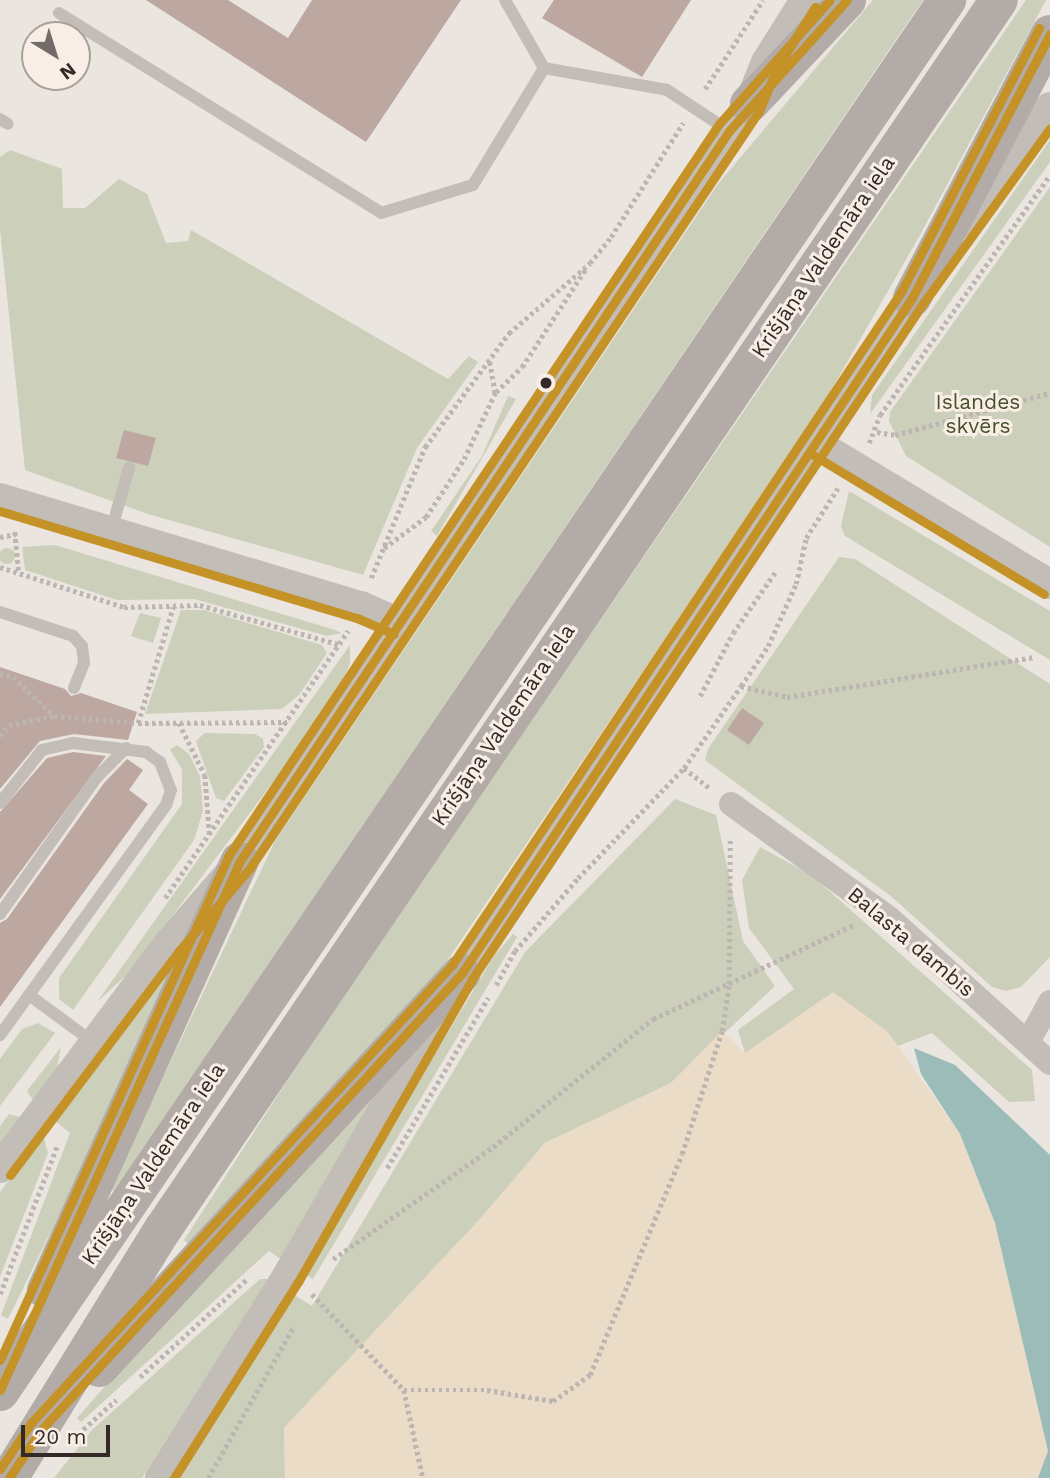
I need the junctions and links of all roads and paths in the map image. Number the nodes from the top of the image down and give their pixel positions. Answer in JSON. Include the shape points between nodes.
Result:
{"nodes":[{"id":1,"x":505,"y":0,"type":"edge"},
{"id":2,"x":764,"y":0,"type":"edge"},
{"id":3,"x":805,"y":0,"type":"edge"},
{"id":4,"x":847,"y":0,"type":"edge"},
{"id":5,"x":947,"y":0,"type":"edge"},
{"id":6,"x":999,"y":0,"type":"edge"},
{"id":7,"x":58,"y":13,"type":"dead end"},
{"id":8,"x":1050,"y":34,"type":"edge"},
{"id":9,"x":544,"y":68,"type":"junction"},
{"id":10,"x":693,"y":106,"type":"junction"},
{"id":11,"x":1050,"y":107,"type":"edge"},
{"id":12,"x":739,"y":118,"type":"junction"},
{"id":13,"x":1050,"y":175,"type":"edge"},
{"id":14,"x":590,"y":263,"type":"junction"},
{"id":15,"x":912,"y":298,"type":"junction"},
{"id":16,"x":489,"y":358,"type":"junction"},
{"id":17,"x":495,"y":393,"type":"junction"},
{"id":18,"x":1050,"y":393,"type":"edge"},
{"id":19,"x":877,"y":432,"type":"junction"},
{"id":20,"x":816,"y":443,"type":"junction"},
{"id":21,"x":853,"y":466,"type":"junction"},
{"id":22,"x":129,"y":468,"type":"dead end"},
{"id":23,"x":6,"y":500,"type":"edge"},
{"id":24,"x":111,"y":531,"type":"junction"},
{"id":25,"x":382,"y":549,"type":"junction"},
{"id":26,"x":0,"y":567,"type":"edge"},
{"id":27,"x":776,"y":571,"type":"dead end"},
{"id":28,"x":19,"y":573,"type":"junction"},
{"id":29,"x":1050,"y":584,"type":"edge"},
{"id":30,"x":173,"y":607,"type":"junction"},
{"id":31,"x":361,"y":607,"type":"junction"},
{"id":32,"x":0,"y":612,"type":"edge"},
{"id":33,"x":399,"y":623,"type":"junction"},
{"id":34,"x":341,"y":645,"type":"junction"},
{"id":35,"x":1033,"y":657,"type":"dead end"},
{"id":36,"x":0,"y":673,"type":"edge"},
{"id":37,"x":741,"y":686,"type":"junction"},
{"id":38,"x":74,"y":688,"type":"dead end"},
{"id":39,"x":699,"y":696,"type":"dead end"},
{"id":40,"x":54,"y":716,"type":"dead end"},
{"id":41,"x":288,"y":722,"type":"junction"},
{"id":42,"x":179,"y":723,"type":"junction"},
{"id":43,"x":126,"y":748,"type":"junction"},
{"id":44,"x":684,"y":768,"type":"junction"},
{"id":45,"x":0,"y":803,"type":"edge"},
{"id":46,"x":731,"y":804,"type":"junction"},
{"id":47,"x":210,"y":838,"type":"junction"},
{"id":48,"x":240,"y":861,"type":"junction"},
{"id":49,"x":160,"y":904,"type":"dead end"},
{"id":50,"x":0,"y":914,"type":"edge"},
{"id":51,"x":842,"y":928,"type":"dead end"},
{"id":52,"x":516,"y":951,"type":"dead end"},
{"id":53,"x":462,"y":973,"type":"junction"},
{"id":54,"x":729,"y":984,"type":"junction"},
{"id":55,"x":29,"y":995,"type":"junction"},
{"id":56,"x":1050,"y":1002,"type":"edge"},
{"id":57,"x":0,"y":1035,"type":"edge"},
{"id":58,"x":93,"y":1042,"type":"junction"},
{"id":59,"x":1028,"y":1042,"type":"junction"},
{"id":60,"x":1050,"y":1063,"type":"edge"},
{"id":61,"x":60,"y":1138,"type":"dead end"},
{"id":62,"x":0,"y":1168,"type":"edge"},
{"id":63,"x":333,"y":1259,"type":"dead end"},
{"id":64,"x":0,"y":1294,"type":"edge"},
{"id":65,"x":306,"y":1305,"type":"dead end"},
{"id":66,"x":299,"y":1316,"type":"dead end"},
{"id":67,"x":404,"y":1390,"type":"junction"},
{"id":68,"x":0,"y":1391,"type":"edge"},
{"id":69,"x":24,"y":1456,"type":"edge"},
{"id":70,"x":160,"y":1478,"type":"edge"},
{"id":71,"x":208,"y":1478,"type":"edge"},
{"id":72,"x":423,"y":1478,"type":"edge"}],
"edges":[{"from":1,"to":9,"type":"lane"},
{"from":2,"to":10,"type":"path"},
{"from":3,"to":12,"type":"street","via":[[766,62]]},
{"from":4,"to":12,"type":"main road"},
{"from":5,"to":68,"type":"main road","name":"Krišjāņa Valdemāra iela"},
{"from":6,"to":69,"type":"main road","name":"Krišjāņa Valdemāra iela","via":[[171,1217]]},
{"from":7,"to":9,"type":"lane","via":[[382,213],[472,185]]},
{"from":8,"to":15,"type":"main road"},
{"from":9,"to":10,"type":"lane","via":[[667,90]]},
{"from":10,"to":12,"type":"lane"},
{"from":10,"to":14,"type":"path"},
{"from":11,"to":15,"type":"street"},
{"from":12,"to":33,"type":"street"},
{"from":13,"to":19,"type":"path","via":[[880,415]]},
{"from":14,"to":16,"type":"path","via":[[509,333]]},
{"from":14,"to":17,"type":"path","via":[[522,367]]},
{"from":15,"to":20,"type":"street"},
{"from":16,"to":17,"type":"path"},
{"from":16,"to":25,"type":"path","via":[[425,447]]},
{"from":17,"to":25,"type":"path","via":[[464,459],[426,517]]},
{"from":18,"to":19,"type":"path","via":[[895,435]]},
{"from":19,"to":21,"type":"path"},
{"from":20,"to":21,"type":"street"},
{"from":20,"to":53,"type":"street"},
{"from":21,"to":29,"type":"street"},
{"from":21,"to":37,"type":"path","via":[[806,538],[796,584],[768,646]]},
{"from":22,"to":24,"type":"lane"},
{"from":23,"to":24,"type":"street"},
{"from":23,"to":28,"type":"path"},
{"from":24,"to":31,"type":"street"},
{"from":25,"to":31,"type":"path"},
{"from":26,"to":28,"type":"path"},
{"from":27,"to":39,"type":"path","via":[[733,633]]},
{"from":28,"to":30,"type":"path","via":[[124,607]]},
{"from":30,"to":34,"type":"path","via":[[200,604]]},
{"from":30,"to":42,"type":"path","via":[[136,723]]},
{"from":31,"to":33,"type":"street"},
{"from":31,"to":34,"type":"path"},
{"from":32,"to":38,"type":"lane","via":[[73,636],[82,646],[84,663]]},
{"from":33,"to":48,"type":"street"},
{"from":34,"to":41,"type":"path"},
{"from":35,"to":37,"type":"path","via":[[786,697]]},
{"from":36,"to":40,"type":"path","via":[[13,677]]},
{"from":37,"to":44,"type":"path"},
{"from":41,"to":42,"type":"path"},
{"from":41,"to":47,"type":"path"},
{"from":42,"to":47,"type":"path","via":[[205,775]]},
{"from":43,"to":45,"type":"lane","via":[[73,743],[42,750]]},
{"from":43,"to":50,"type":"lane","via":[[97,777]]},
{"from":43,"to":55,"type":"lane","via":[[146,752],[160,762],[171,790],[166,805]]},
{"from":44,"to":46,"type":"path"},
{"from":44,"to":52,"type":"path","via":[[578,878]]},
{"from":46,"to":54,"type":"path"},
{"from":46,"to":59,"type":"street","name":"Balasta dambis","via":[[889,918]]},
{"from":47,"to":49,"type":"path"},
{"from":48,"to":58,"type":"street"},
{"from":48,"to":68,"type":"main road"},
{"from":51,"to":54,"type":"path"},
{"from":53,"to":69,"type":"main road"},
{"from":53,"to":70,"type":"street","via":[[287,1276]]},
{"from":54,"to":63,"type":"path","via":[[653,1019],[493,1147]]},
{"from":54,"to":67,"type":"path","via":[[722,1031],[682,1154],[590,1375],[553,1401],[487,1390]]},
{"from":55,"to":57,"type":"lane"},
{"from":55,"to":58,"type":"lane"},
{"from":56,"to":59,"type":"street"},
{"from":58,"to":62,"type":"street"},
{"from":59,"to":60,"type":"street","name":"Balasta dambis"},
{"from":61,"to":64,"type":"path"},
{"from":65,"to":67,"type":"path","via":[[312,1293]]},
{"from":66,"to":71,"type":"path"},
{"from":67,"to":72,"type":"path"}]}
